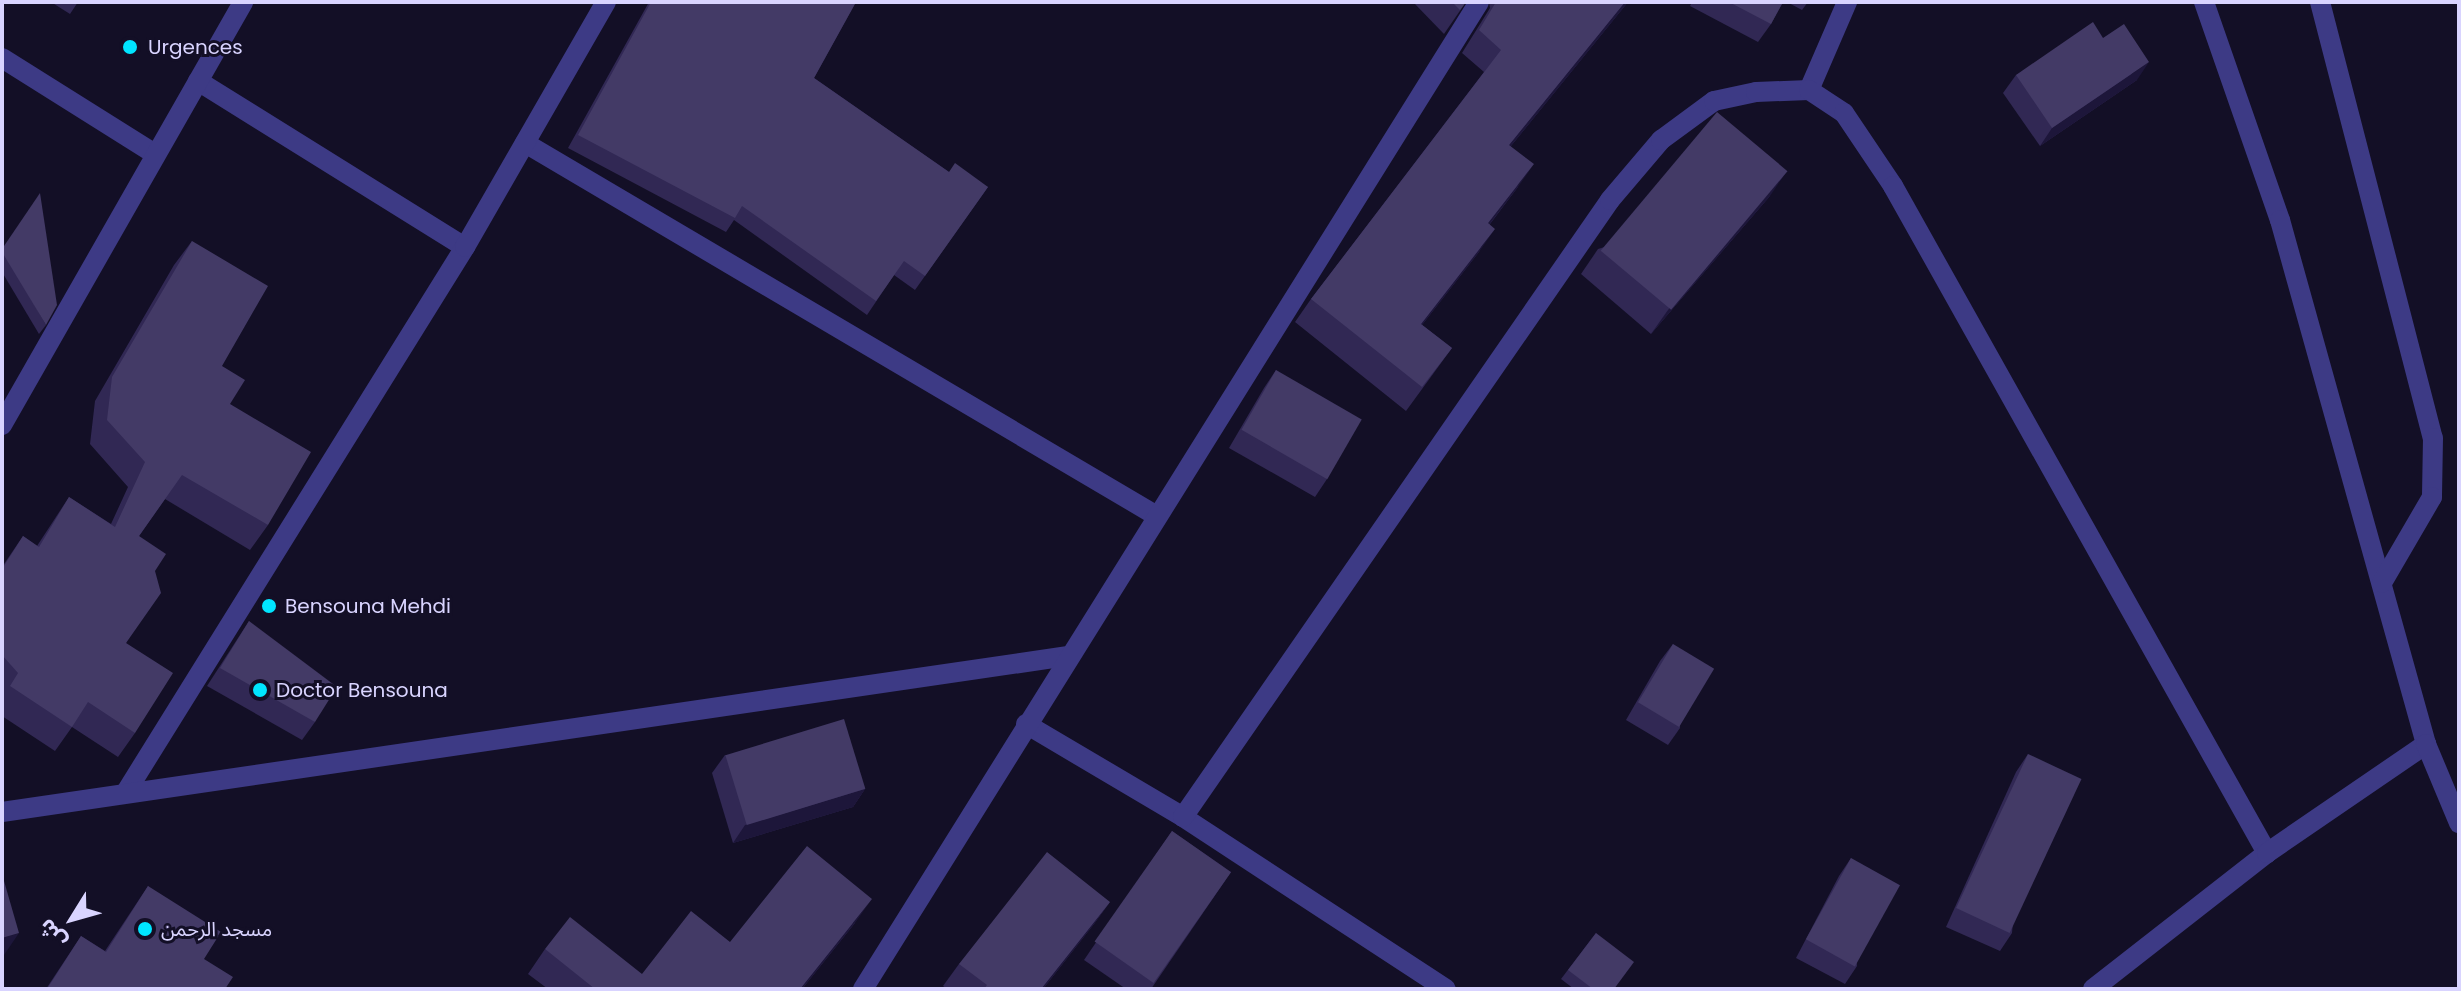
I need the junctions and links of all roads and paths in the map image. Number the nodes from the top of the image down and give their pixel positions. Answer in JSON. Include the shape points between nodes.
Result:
{"nodes":[{"id":1,"x":243,"y":2,"type":"edge"},
{"id":2,"x":606,"y":2,"type":"edge"},
{"id":3,"x":1479,"y":2,"type":"edge"},
{"id":4,"x":1847,"y":2,"type":"edge"},
{"id":5,"x":2204,"y":2,"type":"edge"},
{"id":6,"x":2320,"y":2,"type":"edge"},
{"id":7,"x":2,"y":58,"type":"edge"},
{"id":8,"x":198,"y":81,"type":"junction"},
{"id":9,"x":1809,"y":90,"type":"junction"},
{"id":10,"x":525,"y":143,"type":"junction"},
{"id":11,"x":155,"y":154,"type":"junction"},
{"id":12,"x":465,"y":247,"type":"junction"},
{"id":13,"x":2,"y":425,"type":"edge"},
{"id":14,"x":1157,"y":516,"type":"junction"},
{"id":15,"x":2382,"y":583,"type":"junction"},
{"id":16,"x":1067,"y":656,"type":"junction"},
{"id":17,"x":1026,"y":724,"type":"junction"},
{"id":18,"x":2426,"y":744,"type":"junction"},
{"id":19,"x":126,"y":792,"type":"junction"},
{"id":20,"x":2,"y":812,"type":"edge"},
{"id":21,"x":1183,"y":817,"type":"junction"},
{"id":22,"x":2459,"y":823,"type":"edge"},
{"id":23,"x":2267,"y":853,"type":"junction"},
{"id":24,"x":863,"y":989,"type":"edge"},
{"id":25,"x":1446,"y":989,"type":"edge"},
{"id":26,"x":2093,"y":989,"type":"edge"}],
"edges":[{"from":1,"to":8,"type":"street"},
{"from":2,"to":10,"type":"street"},
{"from":3,"to":14,"type":"street"},
{"from":4,"to":9,"type":"street"},
{"from":5,"to":15,"type":"street","via":[[2280,220]]},
{"from":6,"to":15,"type":"street","via":[[2433,438],[2429,507]]},
{"from":7,"to":11,"type":"street"},
{"from":8,"to":11,"type":"street"},
{"from":8,"to":12,"type":"street"},
{"from":9,"to":21,"type":"street","via":[[1756,92],[1714,101],[1661,140],[1610,200]]},
{"from":9,"to":23,"type":"street","via":[[1844,113],[1893,186]]},
{"from":10,"to":12,"type":"street"},
{"from":10,"to":14,"type":"street"},
{"from":11,"to":13,"type":"street"},
{"from":12,"to":19,"type":"street"},
{"from":14,"to":16,"type":"street"},
{"from":15,"to":18,"type":"street"},
{"from":16,"to":17,"type":"street"},
{"from":16,"to":19,"type":"street"},
{"from":17,"to":21,"type":"street"},
{"from":17,"to":24,"type":"street"},
{"from":18,"to":22,"type":"street"},
{"from":18,"to":23,"type":"street"},
{"from":19,"to":20,"type":"street"},
{"from":21,"to":25,"type":"street"},
{"from":23,"to":26,"type":"street"}]}
